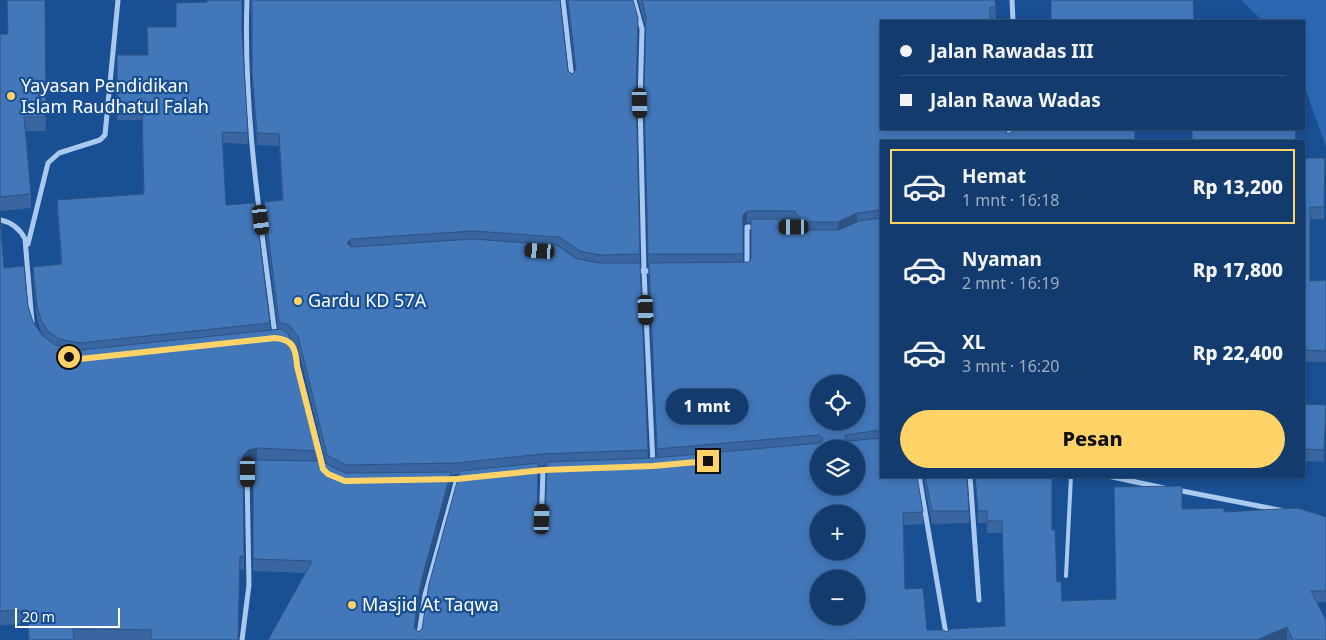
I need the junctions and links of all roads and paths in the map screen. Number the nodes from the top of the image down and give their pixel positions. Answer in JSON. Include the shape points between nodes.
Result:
{"nodes":[{"id":1,"x":118,"y":0,"type":"edge"},
{"id":2,"x":247,"y":0,"type":"edge"},
{"id":3,"x":563,"y":0,"type":"edge"},
{"id":4,"x":634,"y":0,"type":"edge"},
{"id":5,"x":1012,"y":0,"type":"edge"},
{"id":6,"x":1014,"y":20,"type":"edge"},
{"id":7,"x":572,"y":82,"type":"edge"},
{"id":8,"x":0,"y":220,"type":"edge"},
{"id":9,"x":766,"y":227,"type":"edge"},
{"id":10,"x":27,"y":247,"type":"junction"},
{"id":11,"x":664,"y":270,"type":"edge"},
{"id":12,"x":738,"y":270,"type":"edge"},
{"id":13,"x":626,"y":271,"type":"edge"},
{"id":14,"x":644,"y":271,"type":"junction"},
{"id":15,"x":35,"y":330,"type":"edge"},
{"id":16,"x":275,"y":338,"type":"junction"},
{"id":17,"x":265,"y":339,"type":"edge"},
{"id":18,"x":663,"y":465,"type":"edge"},
{"id":19,"x":264,"y":466,"type":"edge"},
{"id":20,"x":644,"y":466,"type":"edge"},
{"id":21,"x":653,"y":466,"type":"junction"},
{"id":22,"x":314,"y":468,"type":"edge"},
{"id":23,"x":323,"y":469,"type":"junction"},
{"id":24,"x":562,"y":469,"type":"edge"},
{"id":25,"x":543,"y":470,"type":"junction"},
{"id":26,"x":524,"y":472,"type":"edge"},
{"id":27,"x":328,"y":474,"type":"edge"},
{"id":28,"x":467,"y":478,"type":"edge"},
{"id":29,"x":919,"y":478,"type":"edge"},
{"id":30,"x":970,"y":478,"type":"edge"},
{"id":31,"x":1070,"y":478,"type":"edge"},
{"id":32,"x":1118,"y":478,"type":"edge"},
{"id":33,"x":439,"y":479,"type":"edge"},
{"id":34,"x":457,"y":479,"type":"junction"},
{"id":35,"x":1292,"y":513,"type":"edge"},
{"id":36,"x":541,"y":535,"type":"edge"},
{"id":37,"x":1066,"y":576,"type":"dead end"},
{"id":38,"x":979,"y":600,"type":"dead end"},
{"id":39,"x":242,"y":640,"type":"edge"},
{"id":40,"x":418,"y":640,"type":"edge"},
{"id":41,"x":947,"y":640,"type":"edge"}],
"edges":[{"from":1,"to":10,"type":"street","via":[[105,135],[100,140],[59,153],[48,163]]},
{"from":2,"to":16,"type":"street","via":[[245,50],[251,126]]},
{"from":3,"to":7,"type":"street"},
{"from":4,"to":14,"type":"street","via":[[642,29],[640,103]]},
{"from":5,"to":6,"type":"street"},
{"from":8,"to":10,"type":"street","via":[[22,232]]},
{"from":9,"to":12,"type":"street","via":[[747,227],[747,270]]},
{"from":10,"to":15,"type":"street"},
{"from":11,"to":14,"type":"street"},
{"from":13,"to":14,"type":"street"},
{"from":14,"to":21,"type":"street"},
{"from":16,"to":17,"type":"street"},
{"from":16,"to":23,"type":"street","via":[[282,338],[293,345]]},
{"from":18,"to":21,"type":"street"},
{"from":19,"to":39,"type":"street","via":[[250,468],[248,472],[249,585]]},
{"from":20,"to":21,"type":"street"},
{"from":22,"to":23,"type":"street"},
{"from":23,"to":27,"type":"street"},
{"from":24,"to":25,"type":"street"},
{"from":25,"to":26,"type":"street"},
{"from":25,"to":36,"type":"street"},
{"from":28,"to":34,"type":"street"},
{"from":29,"to":41,"type":"street"},
{"from":30,"to":38,"type":"street"},
{"from":31,"to":37,"type":"lane"},
{"from":32,"to":35,"type":"street"},
{"from":33,"to":34,"type":"street"},
{"from":34,"to":40,"type":"street","via":[[425,595]]}]}
